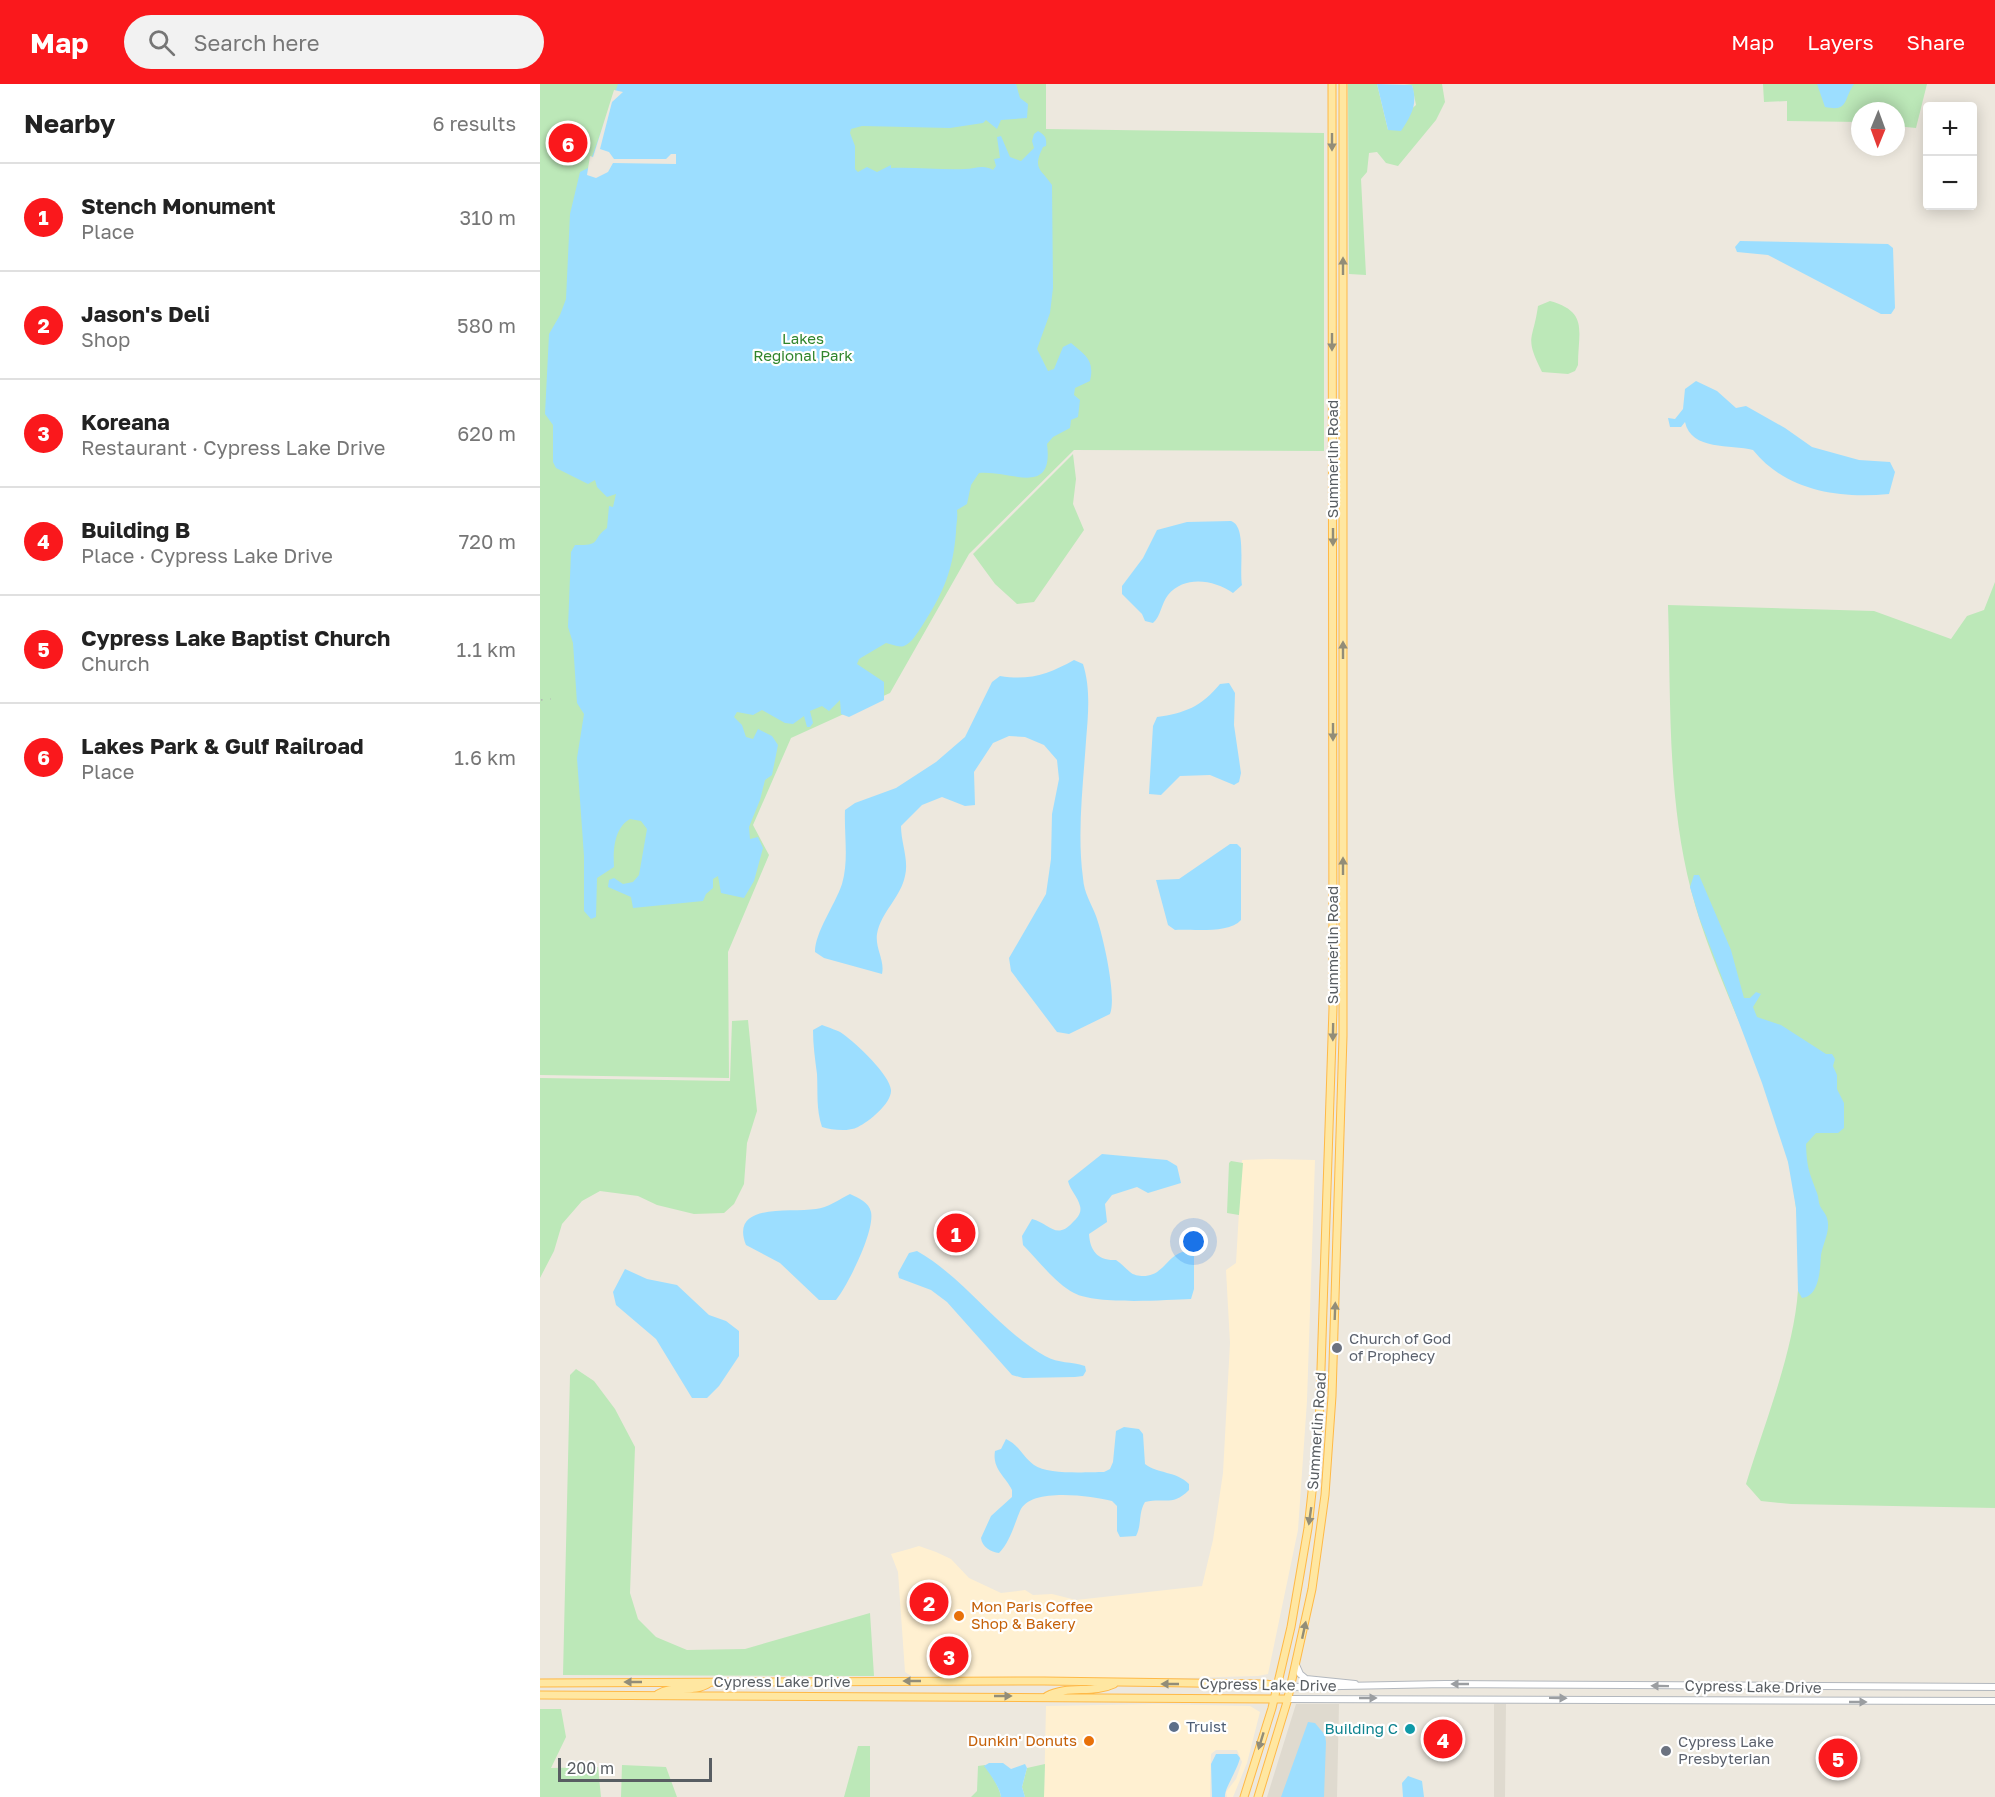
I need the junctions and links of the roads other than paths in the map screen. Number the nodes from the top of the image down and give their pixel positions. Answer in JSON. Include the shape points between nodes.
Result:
{"nodes":[{"id":1,"x":1332,"y":84,"type":"edge"},
{"id":2,"x":1341,"y":84,"type":"edge"},
{"id":3,"x":1296,"y":1665,"type":"junction"},
{"id":4,"x":710,"y":1682,"type":"junction"},
{"id":5,"x":540,"y":1683,"type":"edge"},
{"id":6,"x":1116,"y":1683,"type":"junction"},
{"id":7,"x":1278,"y":1685,"type":"junction"},
{"id":8,"x":1364,"y":1686,"type":"junction"},
{"id":9,"x":1291,"y":1687,"type":"junction"},
{"id":10,"x":1995,"y":1687,"type":"edge"},
{"id":11,"x":540,"y":1695,"type":"edge"},
{"id":12,"x":658,"y":1695,"type":"junction"},
{"id":13,"x":1046,"y":1697,"type":"junction"},
{"id":14,"x":1274,"y":1699,"type":"junction"},
{"id":15,"x":1288,"y":1699,"type":"junction"},
{"id":16,"x":1995,"y":1701,"type":"edge"},
{"id":17,"x":1244,"y":1797,"type":"edge"},
{"id":18,"x":1258,"y":1797,"type":"edge"}],
"edges":[{"from":1,"to":7,"type":"main road","name":"Summerlin Road","one_way":true,"via":[[1333,1008],[1328,1192],[1315,1477]]},
{"from":3,"to":2,"type":"main road","name":"Summerlin Road","one_way":true,"via":[[1317,1556],[1329,1457],[1342,1115]]},
{"from":3,"to":8,"type":"main road","via":[[1306,1679]]},
{"from":3,"to":9,"type":"main road","name":"Summerlin Road"},
{"from":4,"to":5,"type":"main road","name":"Cypress Lake Drive","one_way":true},
{"from":6,"to":4,"type":"main road","name":"Cypress Lake Drive","one_way":true},
{"from":4,"to":12,"type":"main road","via":[[700,1688],[665,1690]]},
{"from":7,"to":6,"type":"main road","name":"Cypress Lake Drive","one_way":true},
{"from":6,"to":13,"type":"main road","via":[[1062,1690]]},
{"from":7,"to":9,"type":"main road","name":"Cypress Lake Drive"},
{"from":7,"to":14,"type":"main road","name":"Summerlin Road"},
{"from":8,"to":9,"type":"main road","name":"Cypress Lake Drive"},
{"from":10,"to":8,"type":"main road","name":"Cypress Lake Drive","one_way":true},
{"from":9,"to":15,"type":"main road","name":"Summerlin Road"},
{"from":11,"to":12,"type":"main road","name":"Cypress Lake Drive"},
{"from":12,"to":13,"type":"main road","name":"Cypress Lake Drive","one_way":true},
{"from":13,"to":14,"type":"main road","name":"Cypress Lake Drive"},
{"from":14,"to":15,"type":"main road","name":"Cypress Lake Drive"},
{"from":14,"to":17,"type":"main road","name":"Summerlin Road","one_way":true},
{"from":15,"to":16,"type":"main road","name":"Cypress Lake Drive","one_way":true},
{"from":15,"to":18,"type":"main road","name":"Summerlin Road"}]}
